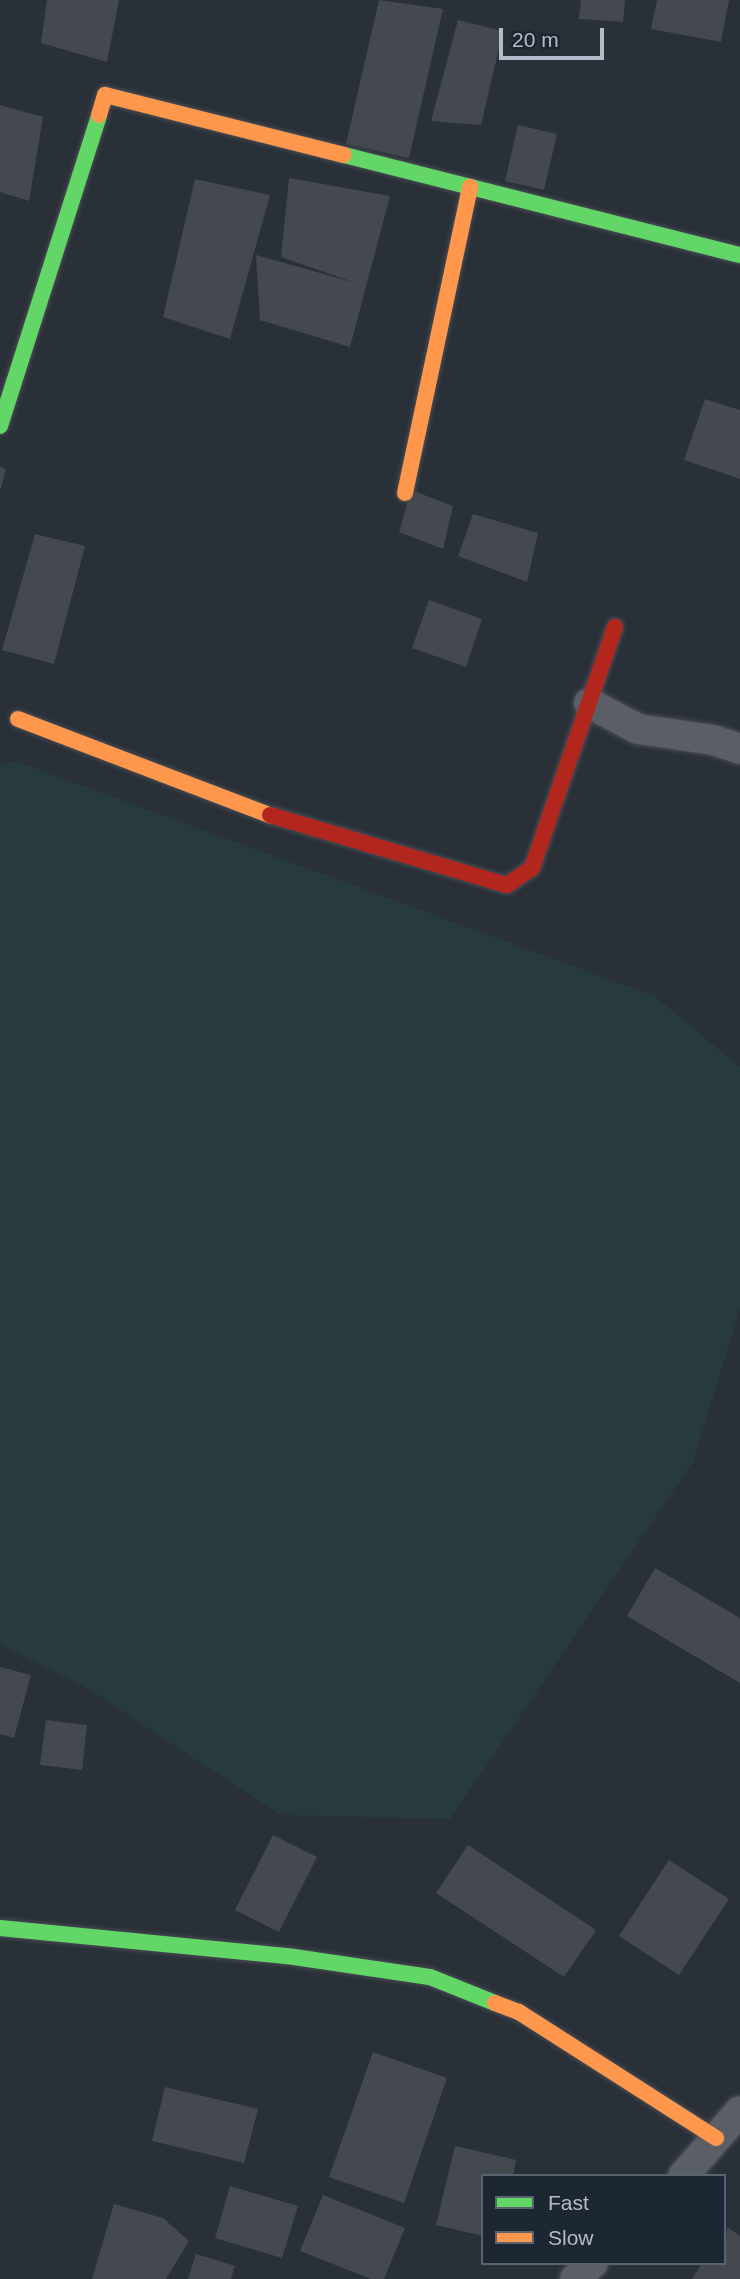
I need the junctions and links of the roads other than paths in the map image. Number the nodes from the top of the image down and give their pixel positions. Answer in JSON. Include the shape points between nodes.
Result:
{"nodes":[{"id":1,"x":470,"y":187,"type":"junction"},
{"id":2,"x":740,"y":254,"type":"edge"},
{"id":3,"x":0,"y":426,"type":"edge"},
{"id":4,"x":405,"y":493,"type":"dead end"},
{"id":5,"x":615,"y":627,"type":"dead end"},
{"id":6,"x":589,"y":703,"type":"junction"},
{"id":7,"x":18,"y":719,"type":"dead end"},
{"id":8,"x":740,"y":749,"type":"edge"},
{"id":9,"x":0,"y":1927,"type":"edge"},
{"id":10,"x":740,"y":2111,"type":"edge"},
{"id":11,"x":716,"y":2138,"type":"junction"},
{"id":12,"x":685,"y":2174,"type":"edge"},
{"id":13,"x":591,"y":2265,"type":"edge"},
{"id":14,"x":575,"y":2279,"type":"edge"}],
"edges":[{"from":1,"to":2,"type":"street"},
{"from":1,"to":3,"type":"street","via":[[105,95]]},
{"from":1,"to":4,"type":"street"},
{"from":5,"to":6,"type":"street"},
{"from":6,"to":7,"type":"street","via":[[532,868],[507,885],[228,802]]},
{"from":6,"to":8,"type":"street","via":[[638,729],[713,740]]},
{"from":9,"to":11,"type":"street","via":[[294,1957],[430,1977],[519,2012]]},
{"from":10,"to":11,"type":"street"},
{"from":11,"to":12,"type":"street"},
{"from":13,"to":14,"type":"street"}]}
